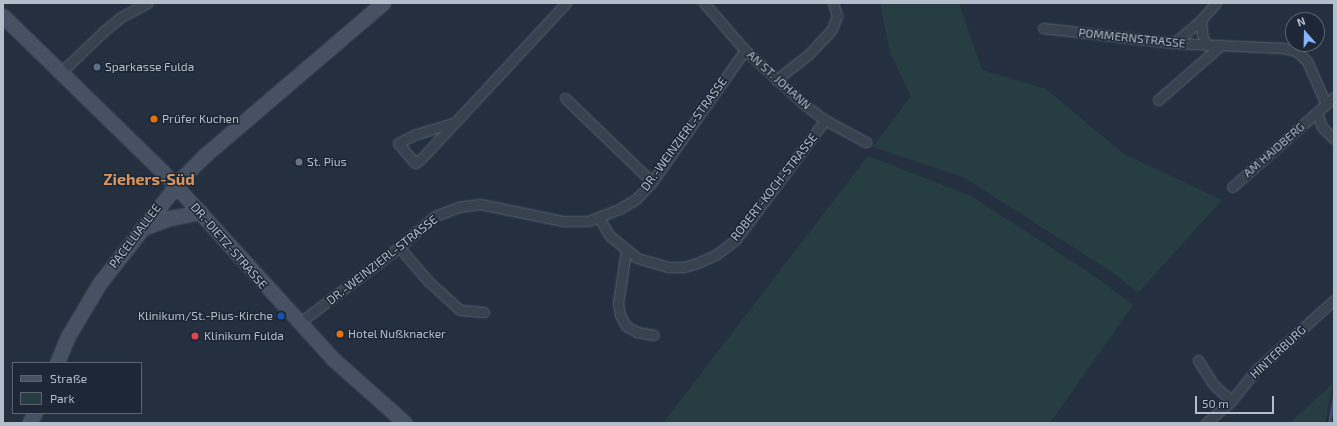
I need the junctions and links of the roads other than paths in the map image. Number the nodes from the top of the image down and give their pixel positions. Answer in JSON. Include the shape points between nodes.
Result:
{"nodes":[{"id":1,"x":147,"y":3,"type":"edge"},
{"id":2,"x":383,"y":3,"type":"edge"},
{"id":3,"x":566,"y":3,"type":"edge"},
{"id":4,"x":704,"y":3,"type":"edge"},
{"id":5,"x":833,"y":3,"type":"edge"},
{"id":6,"x":1216,"y":3,"type":"edge"},
{"id":7,"x":3,"y":16,"type":"edge"},
{"id":8,"x":1201,"y":20,"type":"junction"},
{"id":9,"x":1043,"y":28,"type":"dead end"},
{"id":10,"x":1174,"y":44,"type":"junction"},
{"id":11,"x":1206,"y":45,"type":"junction"},
{"id":12,"x":1221,"y":45,"type":"junction"},
{"id":13,"x":745,"y":50,"type":"junction"},
{"id":14,"x":61,"y":72,"type":"junction"},
{"id":15,"x":776,"y":80,"type":"junction"},
{"id":16,"x":1334,"y":97,"type":"edge"},
{"id":17,"x":565,"y":98,"type":"dead end"},
{"id":18,"x":1158,"y":100,"type":"dead end"},
{"id":19,"x":1326,"y":104,"type":"junction"},
{"id":20,"x":1316,"y":113,"type":"junction"},
{"id":21,"x":825,"y":120,"type":"junction"},
{"id":22,"x":453,"y":123,"type":"junction"},
{"id":23,"x":1334,"y":139,"type":"edge"},
{"id":24,"x":866,"y":142,"type":"dead end"},
{"id":25,"x":652,"y":182,"type":"junction"},
{"id":26,"x":176,"y":186,"type":"junction"},
{"id":27,"x":1232,"y":187,"type":"dead end"},
{"id":28,"x":200,"y":212,"type":"junction"},
{"id":29,"x":599,"y":218,"type":"junction"},
{"id":30,"x":140,"y":230,"type":"junction"},
{"id":31,"x":399,"y":247,"type":"junction"},
{"id":32,"x":626,"y":251,"type":"junction"},
{"id":33,"x":1334,"y":300,"type":"edge"},
{"id":34,"x":484,"y":312,"type":"dead end"},
{"id":35,"x":299,"y":323,"type":"junction"},
{"id":36,"x":654,"y":335,"type":"dead end"},
{"id":37,"x":1198,"y":360,"type":"dead end"},
{"id":38,"x":57,"y":362,"type":"edge"},
{"id":39,"x":1231,"y":401,"type":"junction"},
{"id":40,"x":34,"y":414,"type":"edge"},
{"id":41,"x":30,"y":423,"type":"edge"},
{"id":42,"x":405,"y":423,"type":"edge"},
{"id":43,"x":1206,"y":423,"type":"edge"}],
"edges":[{"from":1,"to":14,"type":"street","via":[[121,17]]},
{"from":2,"to":26,"type":"main road","name":"PACELLIALLEE","via":[[198,160]]},
{"from":3,"to":22,"type":"street"},
{"from":4,"to":13,"type":"street","name":"AN ST. JOHANN"},
{"from":5,"to":15,"type":"street","via":[[837,16],[832,29],[809,54]]},
{"from":6,"to":8,"type":"street"},
{"from":7,"to":14,"type":"main road","name":"DR.-DIETZ-STRASSE"},
{"from":8,"to":10,"type":"street"},
{"from":8,"to":11,"type":"street"},
{"from":9,"to":10,"type":"street","name":"POMMERNSTRASSE"},
{"from":10,"to":11,"type":"street","name":"POMMERNSTRASSE"},
{"from":11,"to":12,"type":"street","name":"POMMERNSTRASSE"},
{"from":12,"to":18,"type":"street"},
{"from":12,"to":19,"type":"street","name":"POMMERNSTRASSE","via":[[1296,51],[1307,61]]},
{"from":13,"to":15,"type":"street","name":"AN ST. JOHANN"},
{"from":13,"to":25,"type":"street","name":"DR.-WEINZIERL-STRASSE"},
{"from":14,"to":26,"type":"main road","name":"DR.-DIETZ-STRASSE","via":[[120,127]]},
{"from":15,"to":21,"type":"street","name":"AN ST. JOHANN"},
{"from":16,"to":19,"type":"street","name":"AM HAIDBERG"},
{"from":17,"to":25,"type":"street"},
{"from":19,"to":20,"type":"street","name":"AM HAIDBERG"},
{"from":20,"to":23,"type":"street","name":"AM HAIDBERG","via":[[1322,127]]},
{"from":20,"to":27,"type":"street","name":"AM HAIDBERG"},
{"from":21,"to":24,"type":"street","name":"AN ST. JOHANN"},
{"from":21,"to":32,"type":"street","name":"ROBERT-KOCH-STRASSE","via":[[736,239],[717,254],[692,265],[676,267],[652,264]]},
{"from":22,"to":22,"type":"street","via":[[431,150],[414,163],[398,143],[416,134]]},
{"from":25,"to":29,"type":"street","name":"DR.-WEINZIERL-STRASSE","via":[[636,199]]},
{"from":26,"to":28,"type":"main road","name":"DR.-DIETZ-STRASSE"},
{"from":26,"to":30,"type":"main road","name":"PACELLIALLEE"},
{"from":28,"to":30,"type":"main road","via":[[170,218]]},
{"from":28,"to":35,"type":"main road","name":"DR.-DIETZ-STRASSE"},
{"from":29,"to":31,"type":"street","name":"DR.-WEINZIERL-STRASSE","via":[[563,221],[480,204],[458,207],[436,216]]},
{"from":29,"to":32,"type":"street","name":"ROBERT-KOCH-STRASSE","via":[[603,228]]},
{"from":30,"to":38,"type":"main road","name":"PACELLIALLEE","via":[[86,304]]},
{"from":31,"to":34,"type":"street","via":[[428,281],[460,310]]},
{"from":31,"to":35,"type":"street","name":"DR.-WEINZIERL-STRASSE"},
{"from":32,"to":36,"type":"street","via":[[618,303],[620,315],[626,326],[636,332]]},
{"from":33,"to":39,"type":"street","name":"HINTERBURG","via":[[1256,370]]},
{"from":35,"to":42,"type":"main road","name":"DR.-DIETZ-STRASSE","via":[[338,364]]},
{"from":37,"to":39,"type":"street","via":[[1213,384]]},
{"from":39,"to":43,"type":"street","name":"HINTERBURG"},
{"from":40,"to":41,"type":"main road"}]}
